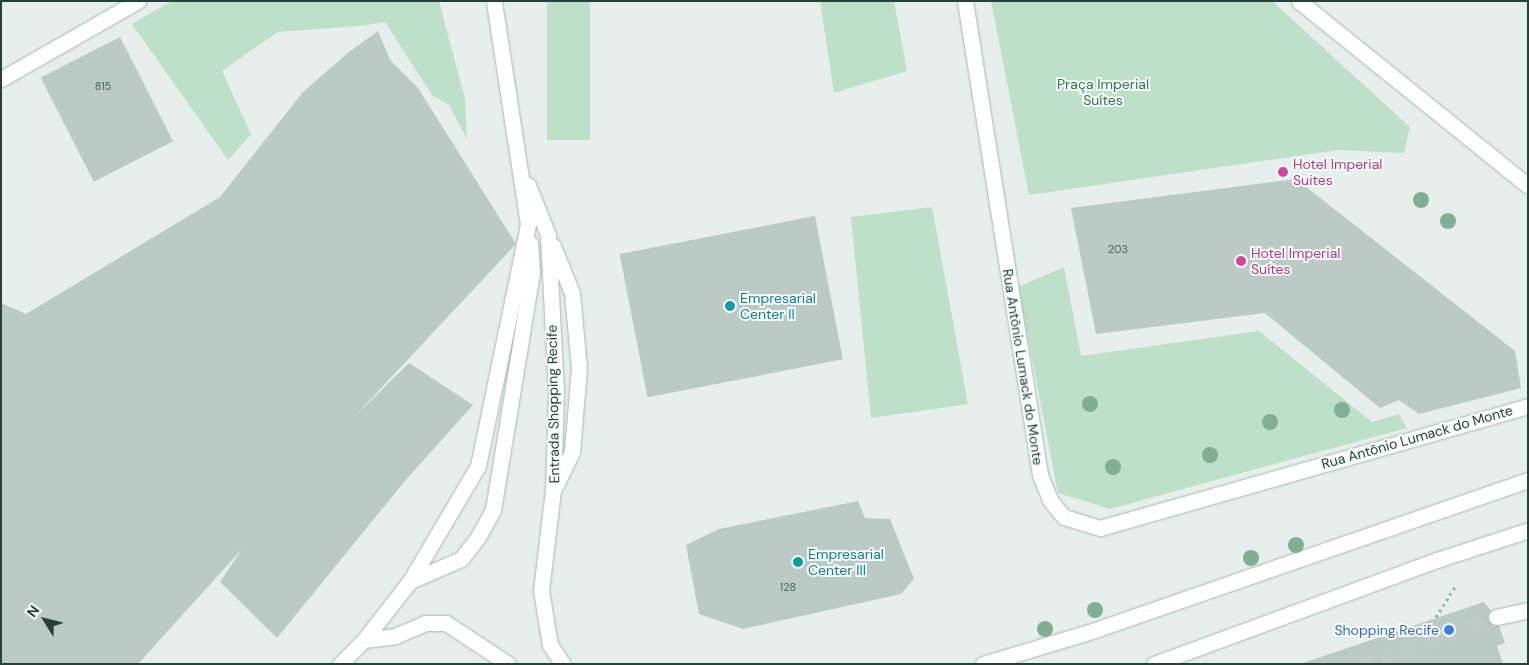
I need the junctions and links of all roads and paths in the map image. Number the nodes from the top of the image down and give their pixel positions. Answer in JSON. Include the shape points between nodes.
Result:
{"nodes":[{"id":1,"x":138,"y":1,"type":"edge"},
{"id":2,"x":494,"y":1,"type":"edge"},
{"id":3,"x":965,"y":1,"type":"edge"},
{"id":4,"x":1299,"y":1,"type":"edge"},
{"id":5,"x":1,"y":78,"type":"edge"},
{"id":6,"x":517,"y":158,"type":"junction"},
{"id":7,"x":1528,"y":186,"type":"edge"},
{"id":8,"x":528,"y":224,"type":"junction"},
{"id":9,"x":548,"y":234,"type":"junction"},
{"id":10,"x":1528,"y":406,"type":"edge"},
{"id":11,"x":1528,"y":480,"type":"edge"},
{"id":12,"x":554,"y":490,"type":"junction"},
{"id":13,"x":1528,"y":530,"type":"edge"},
{"id":14,"x":1460,"y":578,"type":"dead end"},
{"id":15,"x":410,"y":581,"type":"junction"},
{"id":16,"x":1528,"y":610,"type":"edge"},
{"id":17,"x":1436,"y":616,"type":"dead end"},
{"id":18,"x":1496,"y":617,"type":"tunnel mouth"},
{"id":19,"x":364,"y":640,"type":"junction"},
{"id":20,"x":340,"y":664,"type":"edge"},
{"id":21,"x":508,"y":664,"type":"edge"},
{"id":22,"x":563,"y":664,"type":"edge"},
{"id":23,"x":983,"y":664,"type":"edge"},
{"id":24,"x":1154,"y":664,"type":"edge"}],
"edges":[{"from":1,"to":5,"type":"street"},
{"from":2,"to":6,"type":"street"},
{"from":3,"to":10,"type":"street","name":"Rua Antônio Lumack do Monte","via":[[1038,465],[1050,500],[1064,516],[1100,528]]},
{"from":4,"to":7,"type":"street"},
{"from":6,"to":8,"type":"street"},
{"from":6,"to":9,"type":"street","name":"Entrada Shopping Recife"},
{"from":8,"to":15,"type":"street","via":[[478,466]]},
{"from":8,"to":15,"type":"street","via":[[532,272],[493,510],[478,537],[460,559]]},
{"from":9,"to":12,"type":"street","name":"Entrada Shopping Recife","via":[[556,391]]},
{"from":9,"to":12,"type":"street","name":"Entrada Shopping Recife","via":[[572,293],[579,368],[572,452]]},
{"from":11,"to":23,"type":"street","via":[[1154,610]]},
{"from":12,"to":22,"type":"street","via":[[541,590],[550,645]]},
{"from":13,"to":24,"type":"street","via":[[1455,553]]},
{"from":14,"to":17,"type":"path"},
{"from":15,"to":19,"type":"street"},
{"from":16,"to":18,"type":"street"},
{"from":19,"to":20,"type":"street"},
{"from":19,"to":21,"type":"street","via":[[395,636],[426,623],[446,623]]}]}
